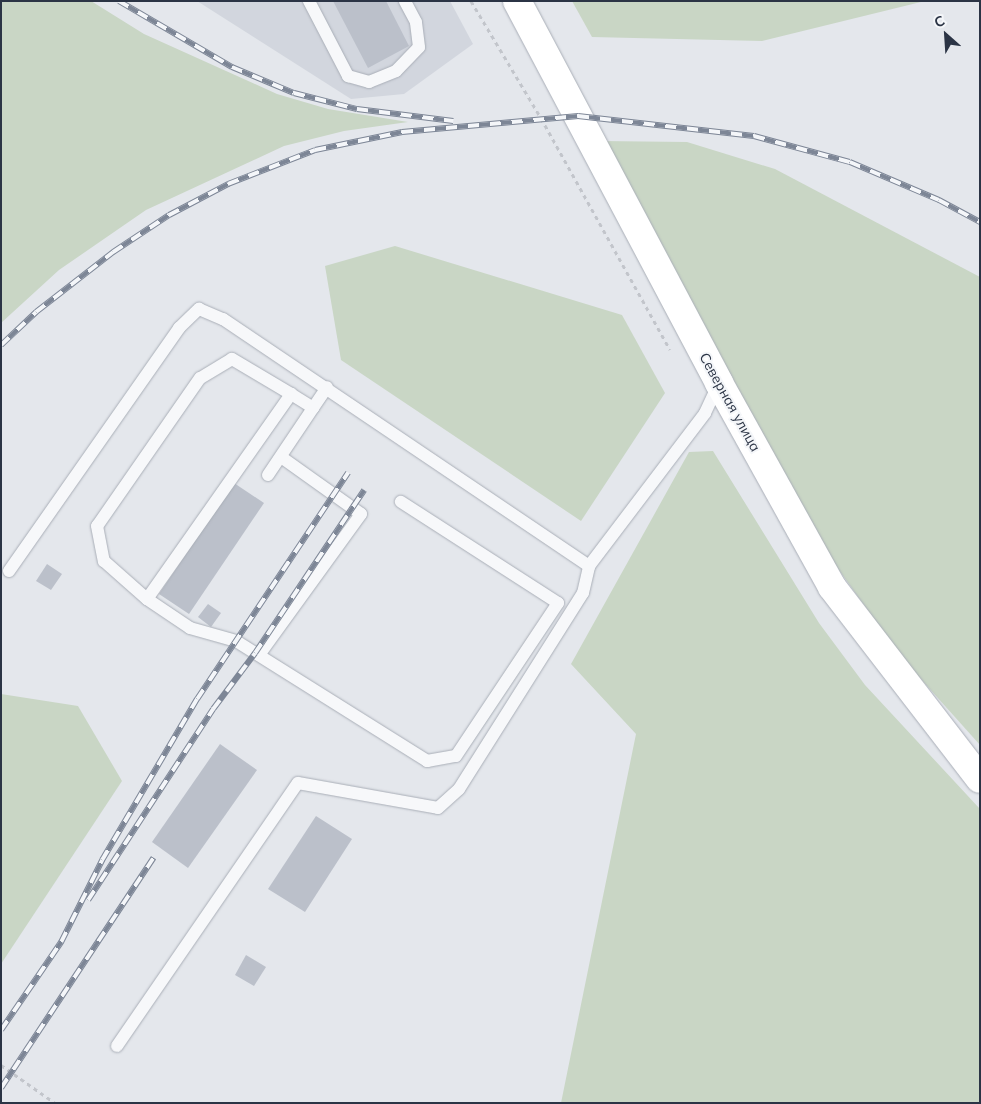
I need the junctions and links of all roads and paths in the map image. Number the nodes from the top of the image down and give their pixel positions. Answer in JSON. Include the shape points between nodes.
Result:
{"nodes":[{"id":1,"x":309,"y":1,"type":"edge"},
{"id":2,"x":405,"y":1,"type":"edge"},
{"id":3,"x":517,"y":1,"type":"edge"},
{"id":4,"x":719,"y":383,"type":"junction"},
{"id":5,"x":328,"y":387,"type":"junction"},
{"id":6,"x":291,"y":394,"type":"junction"},
{"id":7,"x":313,"y":408,"type":"junction"},
{"id":8,"x":281,"y":456,"type":"junction"},
{"id":9,"x":268,"y":476,"type":"dead end"},
{"id":10,"x":401,"y":502,"type":"dead end"},
{"id":11,"x":590,"y":566,"type":"junction"},
{"id":12,"x":8,"y":571,"type":"dead end"},
{"id":13,"x":147,"y":599,"type":"junction"},
{"id":14,"x":259,"y":655,"type":"junction"},
{"id":15,"x":980,"y":779,"type":"edge"},
{"id":16,"x":117,"y":1046,"type":"dead end"},
{"id":17,"x":1,"y":1065,"type":"edge"},
{"id":18,"x":55,"y":1103,"type":"edge"}],
"edges":[{"from":1,"to":2,"type":"lane","via":[[348,76],[369,82],[396,71],[418,47],[416,22]]},
{"from":3,"to":4,"type":"street","name":"Северная улица"},
{"from":4,"to":11,"type":"lane","via":[[705,413]]},
{"from":4,"to":15,"type":"street","name":"Северная улица","via":[[832,587]]},
{"from":5,"to":7,"type":"lane"},
{"from":5,"to":11,"type":"lane"},
{"from":5,"to":12,"type":"lane","via":[[223,319],[199,309],[179,328]]},
{"from":6,"to":7,"type":"lane"},
{"from":6,"to":13,"type":"lane"},
{"from":6,"to":13,"type":"lane","via":[[232,359],[200,378],[97,526],[104,561]]},
{"from":7,"to":8,"type":"lane"},
{"from":8,"to":9,"type":"lane"},
{"from":8,"to":14,"type":"lane","via":[[361,514]]},
{"from":10,"to":14,"type":"lane","via":[[558,603],[456,756],[427,761]]},
{"from":11,"to":16,"type":"lane","via":[[583,593],[459,789],[438,808],[298,782]]},
{"from":13,"to":14,"type":"lane","via":[[190,628],[236,641]]},
{"from":17,"to":18,"type":"path"}]}
